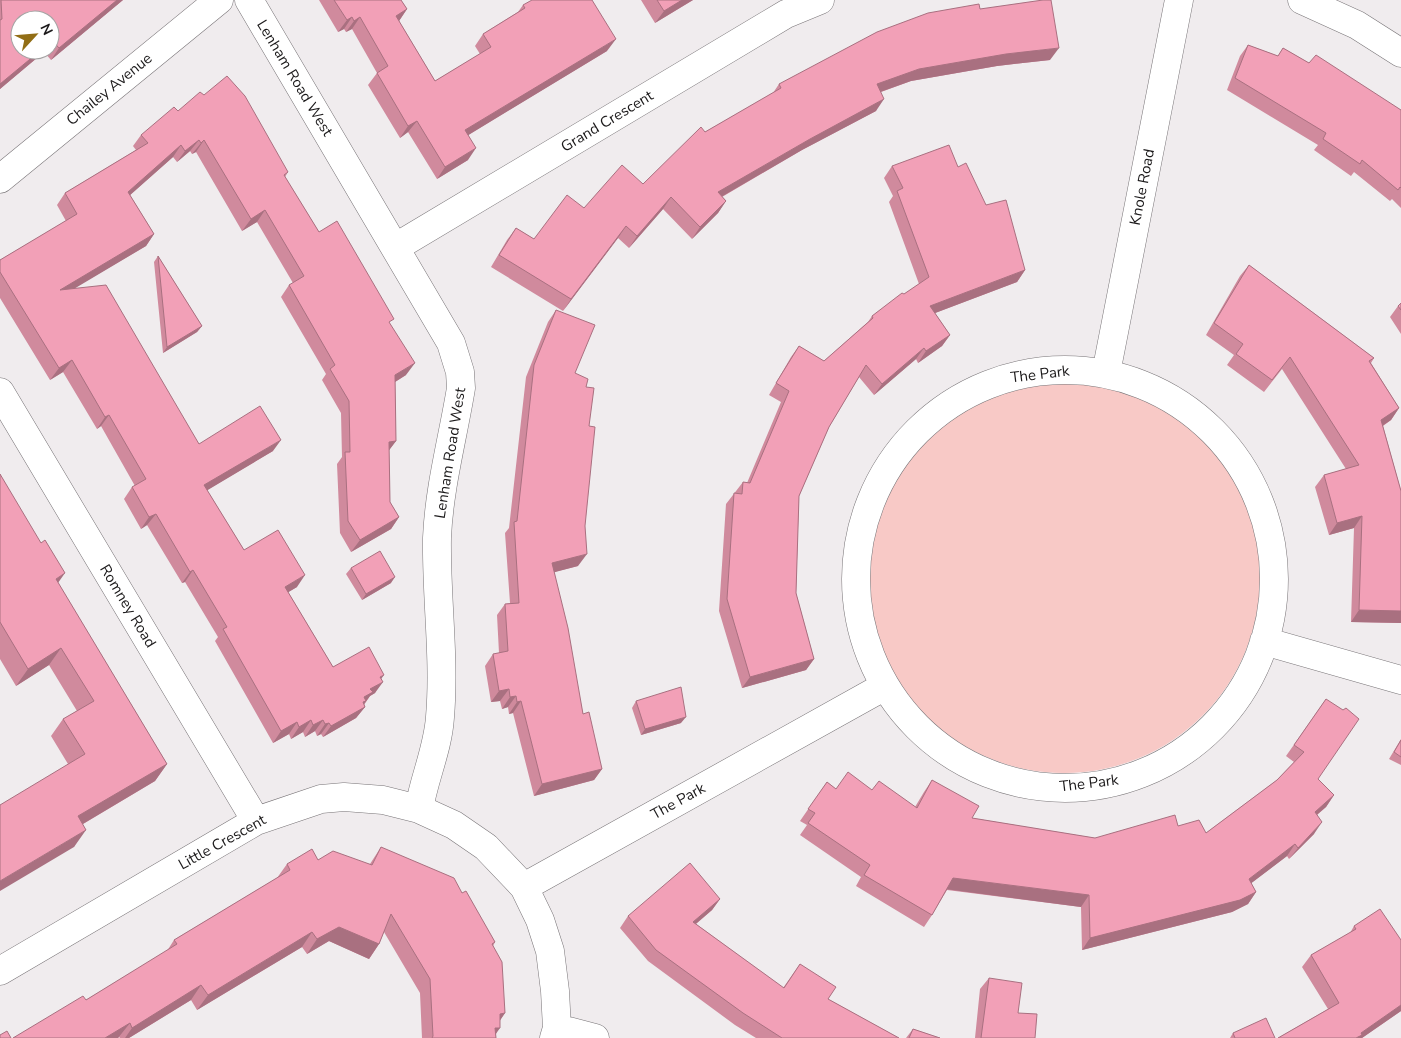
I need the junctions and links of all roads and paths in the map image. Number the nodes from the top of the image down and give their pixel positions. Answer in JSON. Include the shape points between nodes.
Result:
{"nodes":[{"id":1,"x":219,"y":0,"type":"edge"},
{"id":2,"x":249,"y":0,"type":"edge"},
{"id":3,"x":820,"y":0,"type":"edge"},
{"id":4,"x":1179,"y":0,"type":"edge"},
{"id":5,"x":1302,"y":0,"type":"edge"},
{"id":6,"x":1401,"y":52,"type":"edge"},
{"id":7,"x":0,"y":179,"type":"edge"},
{"id":8,"x":396,"y":247,"type":"junction"},
{"id":9,"x":1106,"y":373,"type":"junction"},
{"id":10,"x":0,"y":392,"type":"edge"},
{"id":11,"x":1264,"y":641,"type":"junction"},
{"id":12,"x":1401,"y":680,"type":"edge"},
{"id":13,"x":885,"y":686,"type":"junction"},
{"id":14,"x":419,"y":809,"type":"junction"},
{"id":15,"x":256,"y":821,"type":"junction"},
{"id":16,"x":524,"y":887,"type":"junction"},
{"id":17,"x":0,"y":971,"type":"edge"},
{"id":18,"x":555,"y":1033,"type":"edge"},
{"id":19,"x":595,"y":1038,"type":"edge"}],
"edges":[{"from":1,"to":7,"type":"street","name":"Chailey Avenue"},
{"from":2,"to":8,"type":"street","name":"Lenham Road West"},
{"from":3,"to":8,"type":"street","name":"Grand Crescent","via":[[786,14]]},
{"from":4,"to":9,"type":"street","name":"Knole Road"},
{"from":5,"to":6,"type":"street","via":[[1357,25]]},
{"from":8,"to":14,"type":"street","name":"Lenham Road West","via":[[450,343],[460,372],[461,388],[437,537],[443,666],[440,718],[434,757]]},
{"from":9,"to":11,"type":"street","name":"The Park","via":[[1158,391],[1190,411],[1218,437],[1240,464],[1258,499],[1272,550],[1274,587]]},
{"from":9,"to":13,"type":"street","name":"The Park","via":[[1052,370],[1000,379],[952,402],[930,418],[893,457],[862,526],[855,584],[863,637]]},
{"from":10,"to":15,"type":"street","name":"Romney Road"},
{"from":11,"to":12,"type":"street"},
{"from":11,"to":13,"type":"street","name":"The Park","via":[[1260,656],[1239,694],[1193,744],[1150,770],[1126,779],[1081,787],[1051,788],[1026,784],[994,776],[955,758],[916,726]]},
{"from":13,"to":16,"type":"street","name":"The Park"},
{"from":14,"to":15,"type":"street","name":"Little Crescent","via":[[383,800],[344,797],[321,799]]},
{"from":14,"to":16,"type":"street","name":"Little Crescent","via":[[454,825],[486,847]]},
{"from":15,"to":17,"type":"street","name":"Little Crescent"},
{"from":16,"to":18,"type":"street","name":"Little Crescent","via":[[550,951],[555,991]]},
{"from":18,"to":19,"type":"street"}]}
